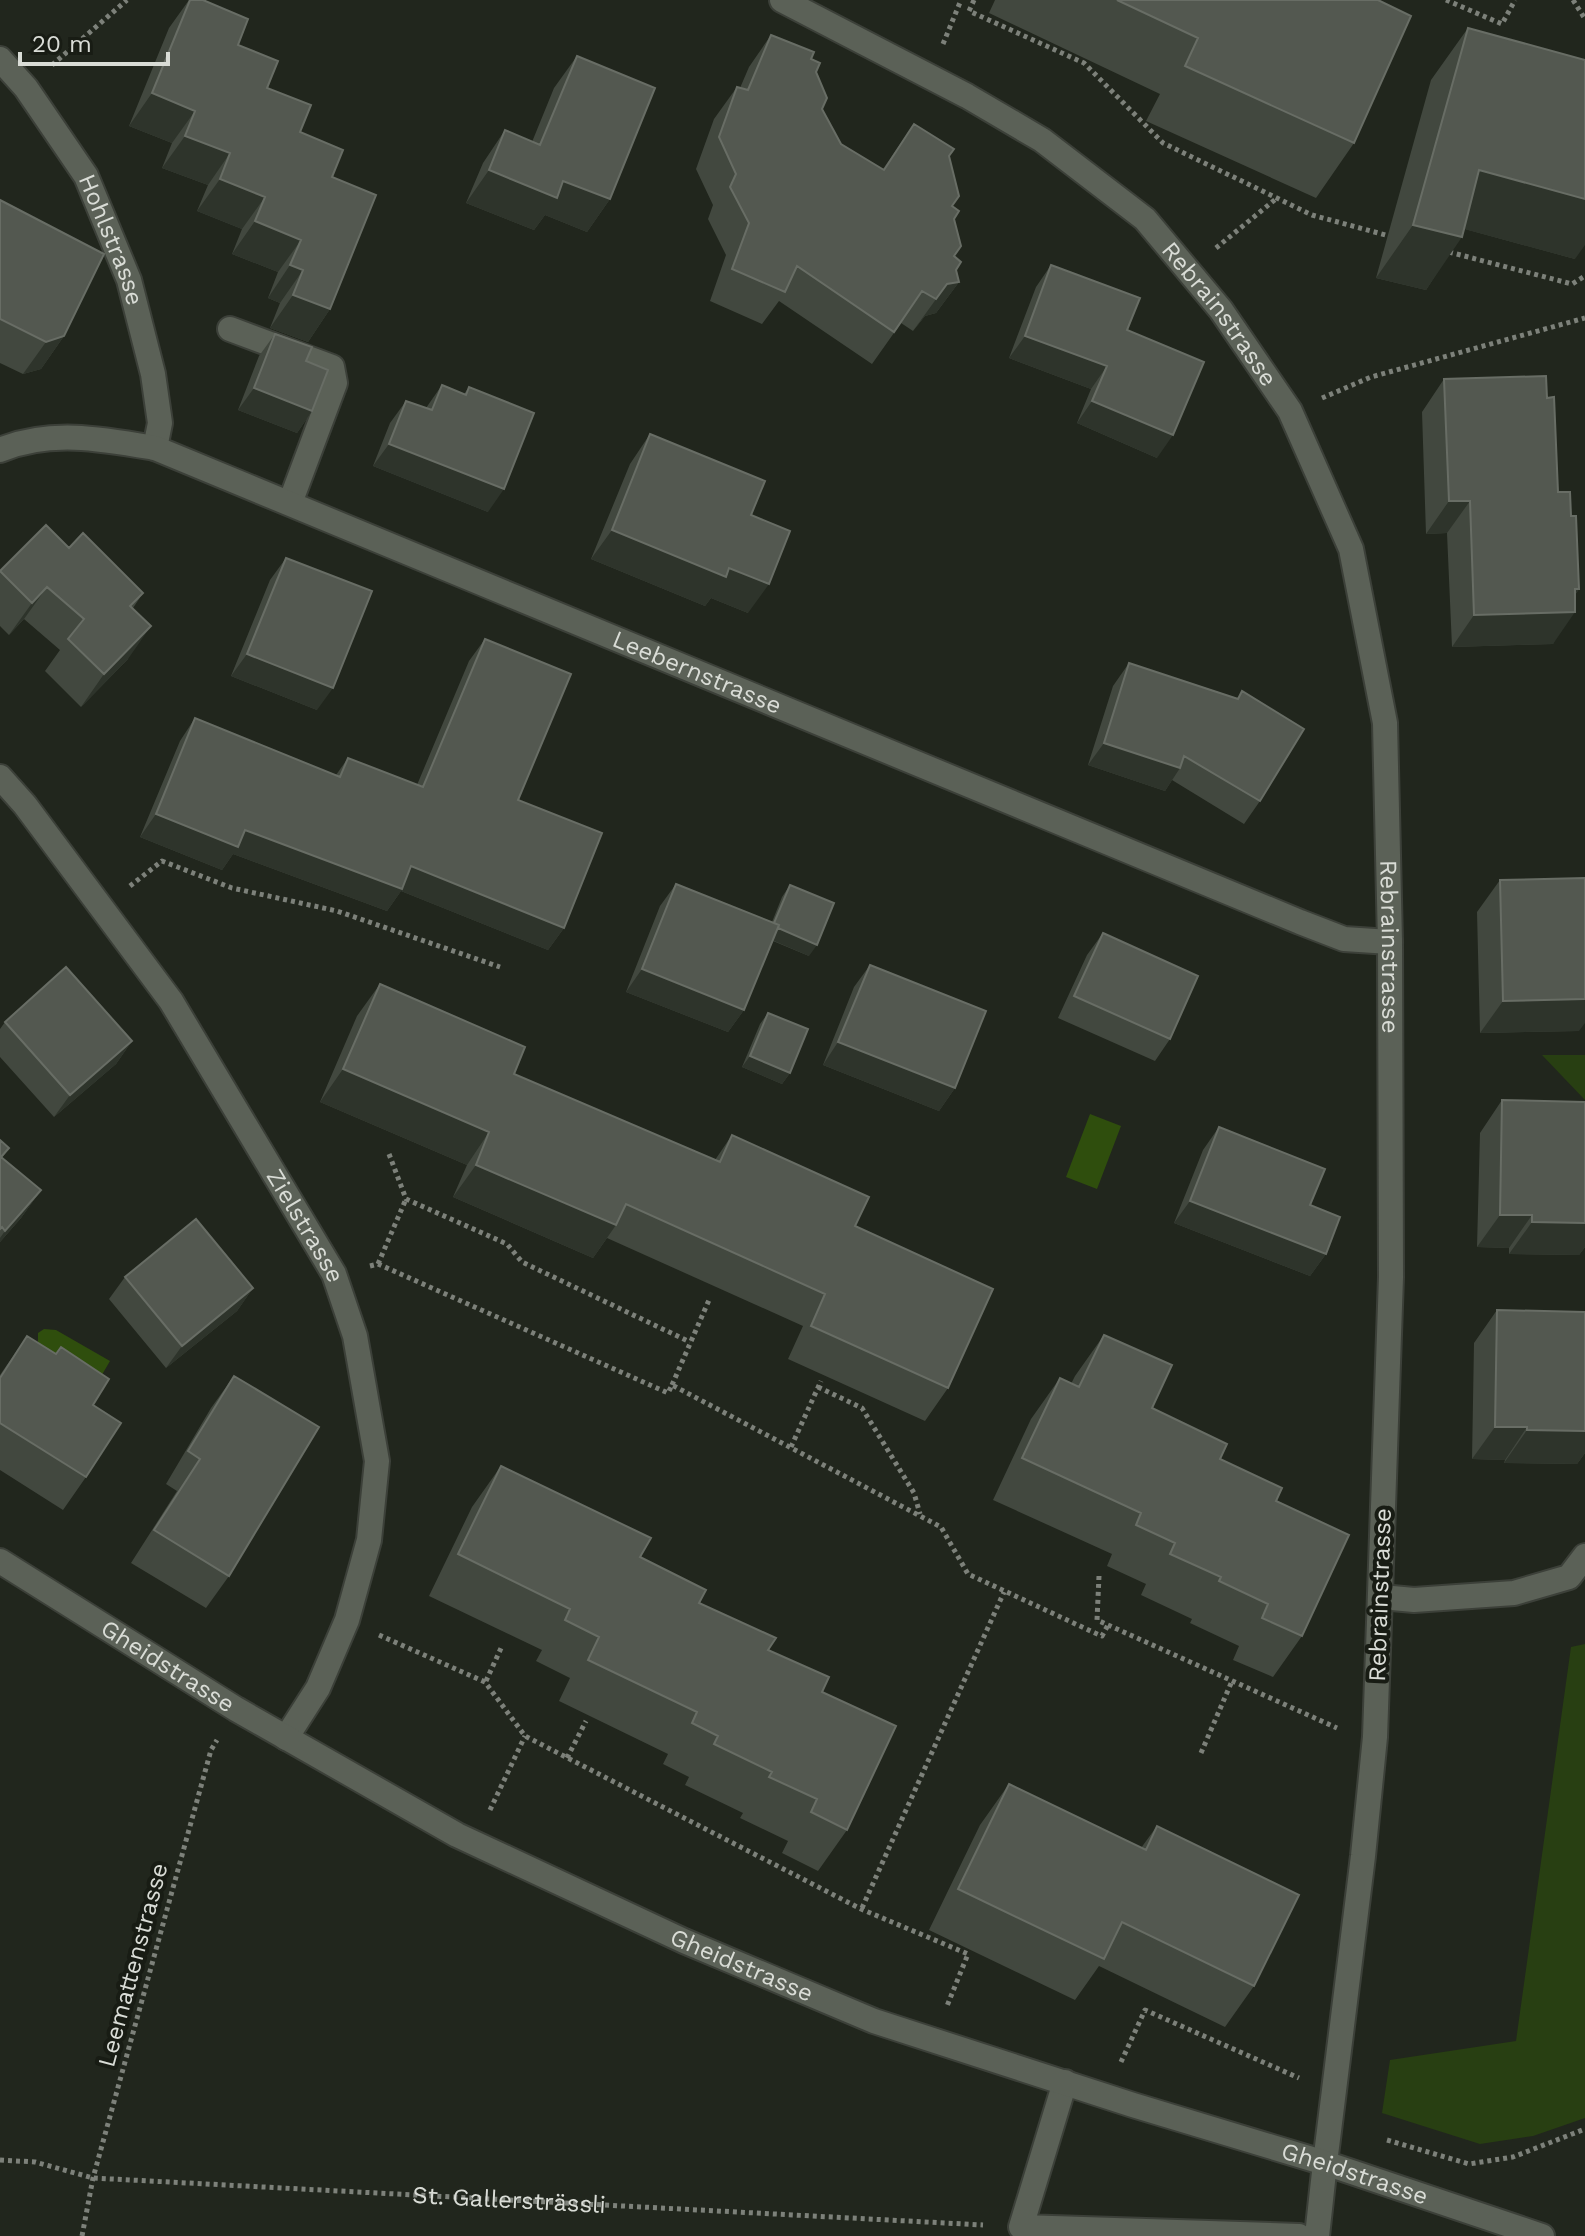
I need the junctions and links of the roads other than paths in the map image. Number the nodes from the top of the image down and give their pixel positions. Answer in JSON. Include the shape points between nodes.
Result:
{"nodes":[{"id":1,"x":782,"y":0,"type":"edge"},
{"id":2,"x":0,"y":59,"type":"edge"},
{"id":3,"x":230,"y":329,"type":"dead end"},
{"id":4,"x":155,"y":448,"type":"junction"},
{"id":5,"x":0,"y":450,"type":"edge"},
{"id":6,"x":290,"y":503,"type":"junction"},
{"id":7,"x":0,"y":777,"type":"edge"},
{"id":8,"x":1390,"y":942,"type":"junction"},
{"id":9,"x":1585,"y":1556,"type":"edge"},
{"id":10,"x":0,"y":1561,"type":"edge"},
{"id":11,"x":1381,"y":1597,"type":"junction"},
{"id":12,"x":286,"y":1738,"type":"junction"},
{"id":13,"x":1065,"y":2082,"type":"junction"},
{"id":14,"x":1325,"y":2163,"type":"junction"},
{"id":15,"x":1299,"y":2236,"type":"edge"},
{"id":16,"x":1317,"y":2236,"type":"edge"},
{"id":17,"x":1542,"y":2236,"type":"edge"}],
"edges":[{"from":1,"to":8,"type":"street","name":"Rebrainstrasse","via":[[1042,140],[1145,219],[1221,310],[1290,411],[1351,549],[1385,723]]},
{"from":2,"to":4,"type":"street","name":"Hohlstrasse","via":[[86,176],[129,280],[153,374],[160,423]]},
{"from":3,"to":6,"type":"street","via":[[332,367],[335,383]]},
{"from":4,"to":5,"type":"street","name":"Leebernstrasse","via":[[87,436],[20,441]]},
{"from":4,"to":6,"type":"street","name":"Leebernstrasse"},
{"from":6,"to":8,"type":"street","name":"Leebernstrasse","via":[[1300,922],[1344,939]]},
{"from":7,"to":12,"type":"street","name":"Zielstrasse","via":[[171,1001],[334,1274],[355,1336],[377,1461],[369,1540],[347,1620],[318,1688]]},
{"from":8,"to":11,"type":"street","name":"Rebrainstrasse","via":[[1391,1277]]},
{"from":9,"to":11,"type":"street","via":[[1569,1577],[1514,1593]]},
{"from":10,"to":12,"type":"street","name":"Gheidstrasse"},
{"from":11,"to":14,"type":"street","name":"Rebrainstrasse","via":[[1375,1737]]},
{"from":12,"to":13,"type":"street","name":"Gheidstrasse","via":[[474,1844],[684,1941],[874,2021]]},
{"from":13,"to":14,"type":"street","name":"Gheidstrasse"},
{"from":13,"to":15,"type":"street","via":[[1021,2227]]},
{"from":14,"to":16,"type":"street"},
{"from":14,"to":17,"type":"street","name":"Gheidstrasse"}]}
